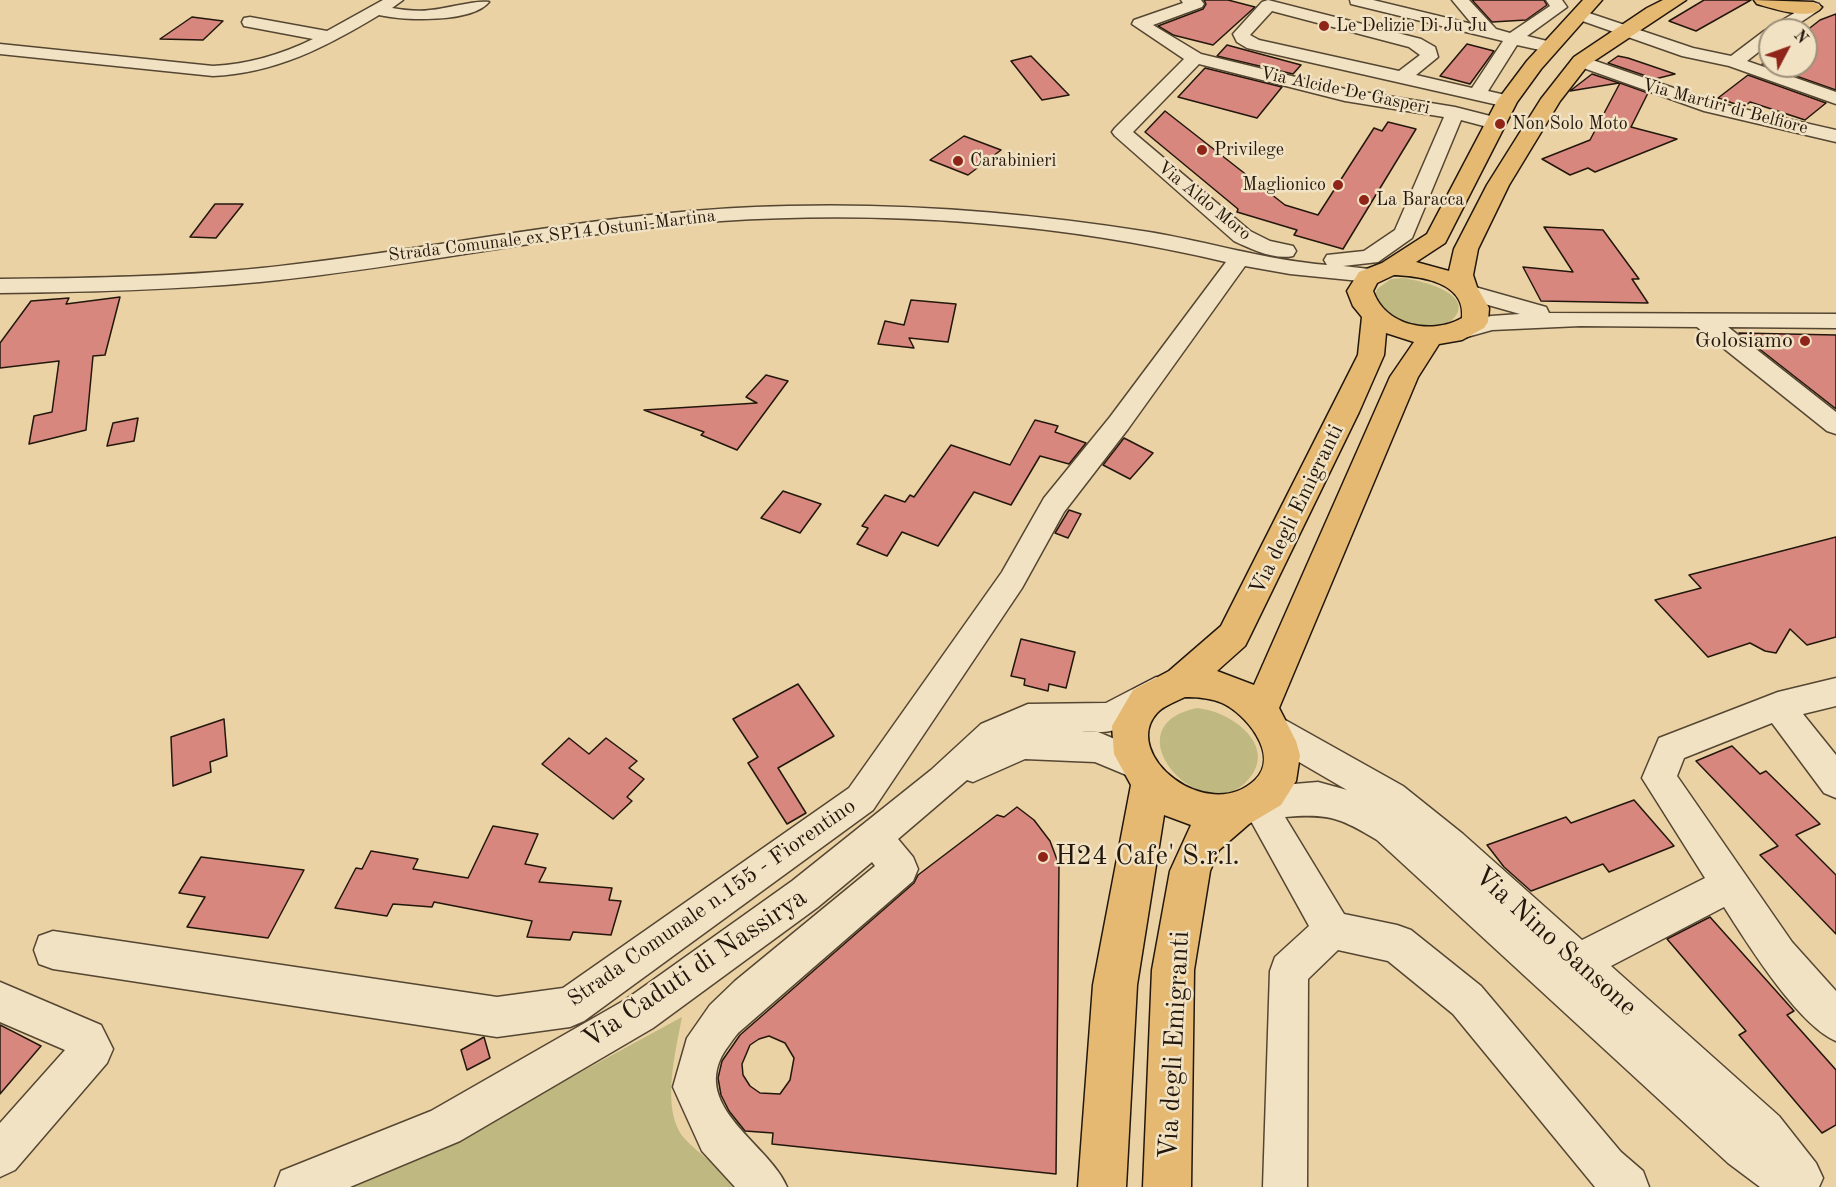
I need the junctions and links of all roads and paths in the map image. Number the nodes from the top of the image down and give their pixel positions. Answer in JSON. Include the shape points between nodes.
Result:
{"nodes":[{"id":1,"x":1189,"y":0,"type":"edge"},
{"id":2,"x":1359,"y":0,"type":"edge"},
{"id":3,"x":1430,"y":0,"type":"edge"},
{"id":4,"x":1460,"y":0,"type":"edge"},
{"id":5,"x":1554,"y":0,"type":"edge"},
{"id":6,"x":1677,"y":0,"type":"edge"},
{"id":7,"x":1763,"y":0,"type":"edge"},
{"id":8,"x":1790,"y":0,"type":"edge"},
{"id":9,"x":481,"y":2,"type":"dead end"},
{"id":10,"x":1267,"y":3,"type":"edge"},
{"id":11,"x":1585,"y":4,"type":"edge"},
{"id":12,"x":378,"y":6,"type":"edge"},
{"id":13,"x":1820,"y":9,"type":"junction"},
{"id":14,"x":336,"y":16,"type":"dead end"},
{"id":15,"x":1418,"y":16,"type":"junction"},
{"id":16,"x":1802,"y":18,"type":"edge"},
{"id":17,"x":250,"y":22,"type":"dead end"},
{"id":18,"x":10,"y":29,"type":"dead end"},
{"id":19,"x":1625,"y":30,"type":"junction"},
{"id":20,"x":1490,"y":33,"type":"junction"},
{"id":21,"x":330,"y":37,"type":"junction"},
{"id":22,"x":1513,"y":38,"type":"junction"},
{"id":23,"x":1758,"y":44,"type":"edge"},
{"id":24,"x":271,"y":47,"type":"dead end"},
{"id":25,"x":1549,"y":47,"type":"junction"},
{"id":26,"x":121,"y":48,"type":"dead end"},
{"id":27,"x":307,"y":48,"type":"junction"},
{"id":28,"x":2,"y":49,"type":"edge"},
{"id":29,"x":1195,"y":58,"type":"junction"},
{"id":30,"x":104,"y":59,"type":"junction"},
{"id":31,"x":1581,"y":61,"type":"junction"},
{"id":32,"x":1734,"y":62,"type":"junction"},
{"id":33,"x":1400,"y":79,"type":"junction"},
{"id":34,"x":1478,"y":93,"type":"junction"},
{"id":35,"x":1836,"y":98,"type":"edge"},
{"id":36,"x":1507,"y":101,"type":"junction"},
{"id":37,"x":1455,"y":113,"type":"junction"},
{"id":38,"x":1495,"y":123,"type":"junction"},
{"id":39,"x":1836,"y":136,"type":"edge"},
{"id":40,"x":1419,"y":194,"type":"junction"},
{"id":41,"x":1452,"y":207,"type":"junction"},
{"id":42,"x":1240,"y":258,"type":"junction"},
{"id":43,"x":1281,"y":267,"type":"junction"},
{"id":44,"x":1380,"y":271,"type":"junction"},
{"id":45,"x":0,"y":286,"type":"edge"},
{"id":46,"x":1466,"y":291,"type":"junction"},
{"id":47,"x":1369,"y":311,"type":"junction"},
{"id":48,"x":1580,"y":318,"type":"junction"},
{"id":49,"x":1703,"y":320,"type":"junction"},
{"id":50,"x":1836,"y":321,"type":"edge"},
{"id":51,"x":1467,"y":330,"type":"junction"},
{"id":52,"x":1430,"y":337,"type":"junction"},
{"id":53,"x":1836,"y":425,"type":"edge"},
{"id":54,"x":1170,"y":686,"type":"junction"},
{"id":55,"x":1836,"y":692,"type":"edge"},
{"id":56,"x":1778,"y":706,"type":"junction"},
{"id":57,"x":1268,"y":721,"type":"junction"},
{"id":58,"x":1143,"y":774,"type":"junction"},
{"id":59,"x":943,"y":781,"type":"junction"},
{"id":60,"x":1836,"y":782,"type":"edge"},
{"id":61,"x":1246,"y":808,"type":"junction"},
{"id":62,"x":874,"y":837,"type":"junction"},
{"id":63,"x":1730,"y":884,"type":"junction"},
{"id":64,"x":1332,"y":930,"type":"junction"},
{"id":65,"x":53,"y":950,"type":"dead end"},
{"id":66,"x":1565,"y":970,"type":"junction"},
{"id":67,"x":0,"y":1002,"type":"edge"},
{"id":68,"x":1836,"y":1021,"type":"edge"},
{"id":69,"x":0,"y":1155,"type":"edge"},
{"id":70,"x":297,"y":1187,"type":"edge"},
{"id":71,"x":765,"y":1187,"type":"edge"},
{"id":72,"x":1102,"y":1187,"type":"edge"},
{"id":73,"x":1167,"y":1187,"type":"edge"},
{"id":74,"x":1285,"y":1187,"type":"edge"},
{"id":75,"x":1627,"y":1187,"type":"edge"},
{"id":76,"x":1797,"y":1187,"type":"edge"},
{"id":77,"x":1809,"y":1187,"type":"edge"}],
"edges":[{"from":1,"to":29,"type":"street","name":"Via Alcide De Gasperi","via":[[1196,4],[1140,24]]},
{"from":2,"to":15,"type":"street"},
{"from":3,"to":15,"type":"street"},
{"from":4,"to":20,"type":"street"},
{"from":5,"to":22,"type":"street","via":[[1558,7]]},
{"from":6,"to":19,"type":"main road"},
{"from":7,"to":13,"type":"main road","via":[[1794,8]]},
{"from":8,"to":13,"type":"main road"},
{"from":9,"to":12,"type":"street","via":[[450,13],[409,18]]},
{"from":10,"to":33,"type":"street","via":[[1241,34],[1253,44]]},
{"from":10,"to":33,"type":"street","via":[[1415,43],[1429,51],[1429,57]]},
{"from":11,"to":19,"type":"street","name":"Via Martiri di Belfiore"},
{"from":11,"to":25,"type":"main road"},
{"from":12,"to":14,"type":"street"},
{"from":12,"to":21,"type":"street"},
{"from":13,"to":16,"type":"street"},
{"from":15,"to":20,"type":"street"},
{"from":17,"to":21,"type":"street"},
{"from":18,"to":28,"type":"street"},
{"from":19,"to":31,"type":"main road"},
{"from":19,"to":32,"type":"street","name":"Via Martiri di Belfiore","via":[[1688,52]]},
{"from":20,"to":22,"type":"street"},
{"from":21,"to":27,"type":"street"},
{"from":22,"to":25,"type":"street"},
{"from":22,"to":34,"type":"street"},
{"from":23,"to":32,"type":"street"},
{"from":24,"to":27,"type":"street"},
{"from":25,"to":36,"type":"main road"},
{"from":26,"to":30,"type":"street"},
{"from":27,"to":30,"type":"street","via":[[266,65],[230,72]]},
{"from":28,"to":30,"type":"street","via":[[47,47]]},
{"from":29,"to":37,"type":"street","name":"Via Alcide De Gasperi","via":[[1345,94]]},
{"from":29,"to":40,"type":"street","name":"Via Aldo Moro","via":[[1122,132],[1242,236],[1263,246],[1323,259],[1347,261],[1370,257],[1404,233]]},
{"from":31,"to":39,"type":"street","name":"Via Martiri di Belfiore","via":[[1711,107]]},
{"from":31,"to":46,"type":"main road","via":[[1551,99],[1466,249],[1461,275]]},
{"from":32,"to":35,"type":"street","name":"Via Martiri di Belfiore"},
{"from":33,"to":34,"type":"street"},
{"from":34,"to":36,"type":"street"},
{"from":36,"to":38,"type":"main road"},
{"from":37,"to":38,"type":"street","name":"Via Alcide De Gasperi"},
{"from":37,"to":40,"type":"street","name":"Via Aldo Moro"},
{"from":38,"to":41,"type":"main road"},
{"from":40,"to":41,"type":"street"},
{"from":41,"to":44,"type":"main road","via":[[1437,238]]},
{"from":42,"to":43,"type":"street","name":"Strada Comunale ex SP14 Ostuni-Martina"},
{"from":42,"to":45,"type":"street","name":"Strada Comunale ex SP14 Ostuni-Martina","via":[[1165,241],[1044,224],[930,214],[717,214],[261,275],[111,285]]},
{"from":42,"to":65,"type":"street","name":"Strada Comunale n.155 - Fiorentino","via":[[1054,505],[1012,580],[861,799],[570,1008],[497,1017]]},
{"from":43,"to":44,"type":"street","name":"Strada Comunale ex SP14 Ostuni-Martina"},
{"from":43,"to":47,"type":"street","name":"Strada Comunale ex SP14 Ostuni-Martina","via":[[1330,286]]},
{"from":44,"to":46,"type":"main road","via":[[1430,272]]},
{"from":44,"to":47,"type":"main road","name":"Via degli Emigranti","via":[[1362,283],[1359,293]]},
{"from":46,"to":48,"type":"street","via":[[1526,310]]},
{"from":46,"to":51,"type":"main road","via":[[1476,302],[1478,313]]},
{"from":47,"to":52,"type":"main road","via":[[1390,327]]},
{"from":47,"to":54,"type":"main road","name":"Via degli Emigranti","via":[[1371,355],[1258,590],[1233,636]]},
{"from":48,"to":49,"type":"street"},
{"from":48,"to":51,"type":"street","via":[[1491,323]]},
{"from":49,"to":50,"type":"street"},
{"from":49,"to":53,"type":"street"},
{"from":51,"to":52,"type":"main road"},
{"from":52,"to":57,"type":"main road","name":"Via degli Emigranti","via":[[1404,377]]},
{"from":54,"to":57,"type":"main road","via":[[1202,682],[1223,687],[1243,697]]},
{"from":54,"to":58,"type":"main road","name":"Via degli Emigranti","via":[[1142,702],[1132,720],[1130,742]]},
{"from":54,"to":59,"type":"street","name":"Via Caduti di Nassirya","via":[[1110,717],[1028,717],[993,734]]},
{"from":55,"to":56,"type":"street"},
{"from":56,"to":60,"type":"street"},
{"from":56,"to":63,"type":"street","via":[[1671,748],[1659,778]]},
{"from":57,"to":61,"type":"main road","name":"Via degli Emigranti","via":[[1281,751],[1281,771],[1273,789]]},
{"from":57,"to":66,"type":"street","name":"Via Nino Sansone","via":[[1391,797],[1450,846]]},
{"from":58,"to":59,"type":"street","name":"Via Caduti di Nassirya","via":[[1098,747],[1022,744]]},
{"from":58,"to":61,"type":"main road","via":[[1168,798],[1190,809],[1212,814]]},
{"from":58,"to":72,"type":"main road","name":"Via degli Emigranti","via":[[1114,985]]},
{"from":59,"to":62,"type":"street","name":"Via Caduti di Nassirya"},
{"from":61,"to":64,"type":"street"},
{"from":61,"to":66,"type":"street","name":"Via Nino Sansone","via":[[1318,798],[1355,808],[1390,828]]},
{"from":61,"to":73,"type":"main road","name":"Via degli Emigranti","via":[[1205,837],[1190,871],[1173,970]]},
{"from":62,"to":70,"type":"street","name":"Via Caduti di Nassirya","via":[[805,894],[639,1014],[445,1126]]},
{"from":62,"to":71,"type":"street","via":[[900,869],[749,995],[724,1019],[701,1052],[694,1087],[717,1136]]},
{"from":63,"to":66,"type":"street"},
{"from":63,"to":68,"type":"street","via":[[1778,956]]},
{"from":64,"to":74,"type":"street","via":[[1289,971]]},
{"from":64,"to":75,"type":"street","via":[[1397,944],[1467,1000]]},
{"from":66,"to":76,"type":"street","name":"Via Nino Sansone","via":[[1743,1148]]},
{"from":66,"to":77,"type":"street","name":"Via Nino Sansone","via":[[1764,1131]]},
{"from":67,"to":69,"type":"street","via":[[87,1040],[93,1050]]}]}
